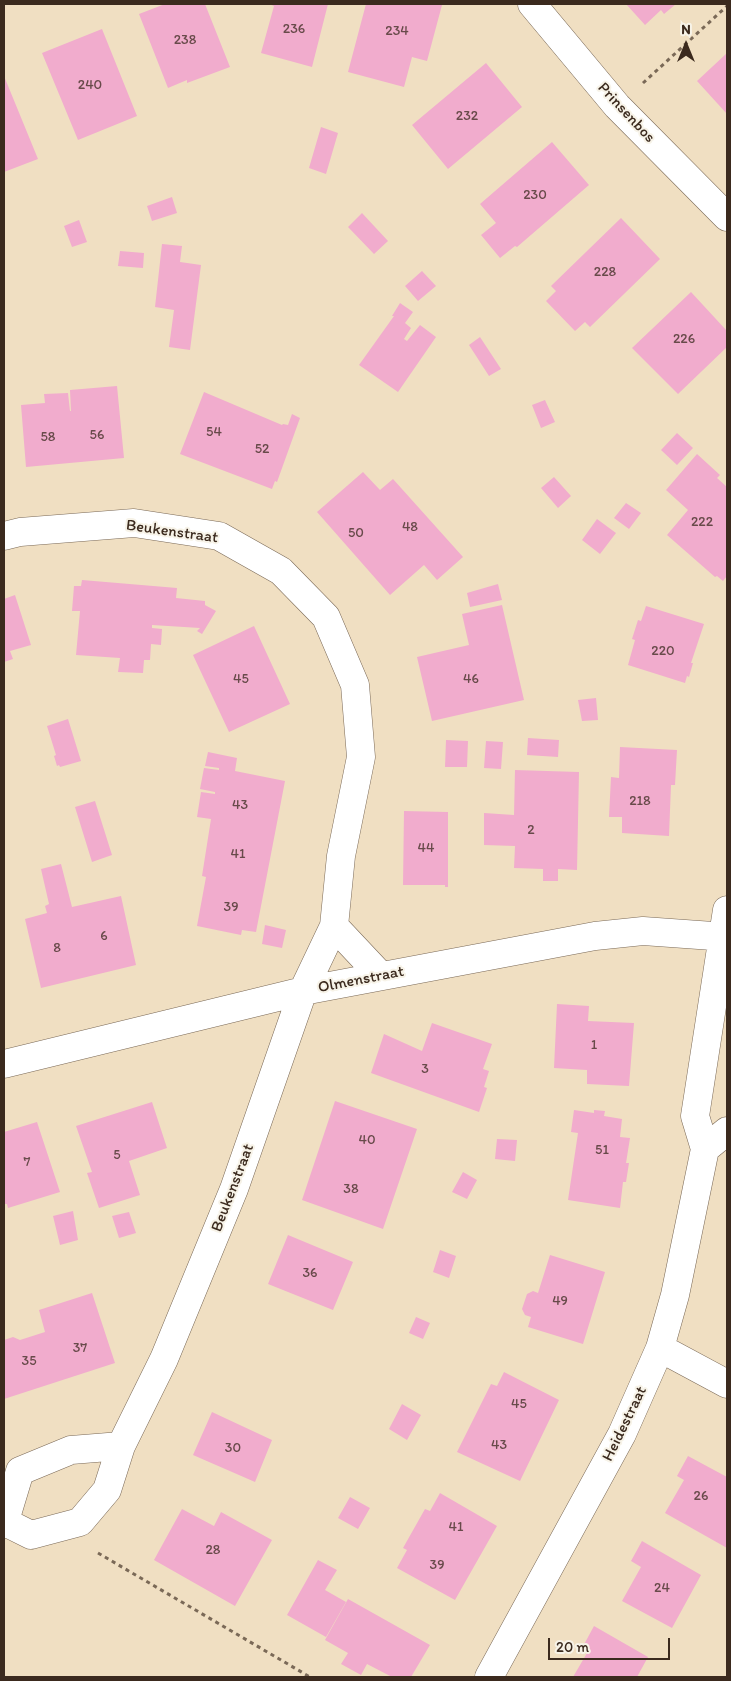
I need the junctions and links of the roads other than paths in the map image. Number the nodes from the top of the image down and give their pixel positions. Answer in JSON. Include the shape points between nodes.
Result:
{"nodes":[{"id":1,"x":532,"y":4,"type":"edge"},
{"id":2,"x":727,"y":217,"type":"edge"},
{"id":3,"x":4,"y":536,"type":"edge"},
{"id":4,"x":727,"y":910,"type":"edge"},
{"id":5,"x":334,"y":926,"type":"junction"},
{"id":6,"x":725,"y":937,"type":"edge"},
{"id":7,"x":381,"y":976,"type":"junction"},
{"id":8,"x":303,"y":991,"type":"junction"},
{"id":9,"x":4,"y":1064,"type":"edge"},
{"id":10,"x":727,"y":1131,"type":"edge"},
{"id":11,"x":705,"y":1149,"type":"junction"},
{"id":12,"x":660,"y":1348,"type":"junction"},
{"id":13,"x":727,"y":1384,"type":"edge"},
{"id":14,"x":120,"y":1446,"type":"junction"},
{"id":15,"x":4,"y":1523,"type":"edge"},
{"id":16,"x":489,"y":1677,"type":"edge"}],
"edges":[{"from":1,"to":2,"type":"street","name":"Prinsenbos","via":[[617,106]]},
{"from":3,"to":5,"type":"street","name":"Beukenstraat","via":[[134,523],[219,536],[282,571],[326,618],[355,686],[361,757],[341,856]]},
{"from":4,"to":6,"type":"street"},
{"from":5,"to":7,"type":"street"},
{"from":5,"to":8,"type":"street","name":"Beukenstraat"},
{"from":6,"to":7,"type":"street","name":"Olmenstraat","via":[[643,931],[595,936]]},
{"from":6,"to":11,"type":"street","name":"Heidestraat","via":[[695,1116]]},
{"from":7,"to":8,"type":"street","name":"Olmenstraat"},
{"from":8,"to":9,"type":"street","name":"Olmenstraat"},
{"from":8,"to":14,"type":"street","name":"Beukenstraat","via":[[234,1189],[164,1359]]},
{"from":10,"to":11,"type":"street"},
{"from":11,"to":12,"type":"street","name":"Heidestraat","via":[[675,1295]]},
{"from":12,"to":13,"type":"street"},
{"from":12,"to":16,"type":"street","name":"Heidestraat","via":[[622,1434]]},
{"from":14,"to":15,"type":"street","name":"Beukenstraat","via":[[71,1450],[20,1471]]},
{"from":14,"to":15,"type":"street","name":"Beukenstraat","via":[[107,1490],[80,1522],[31,1535]]}]}
